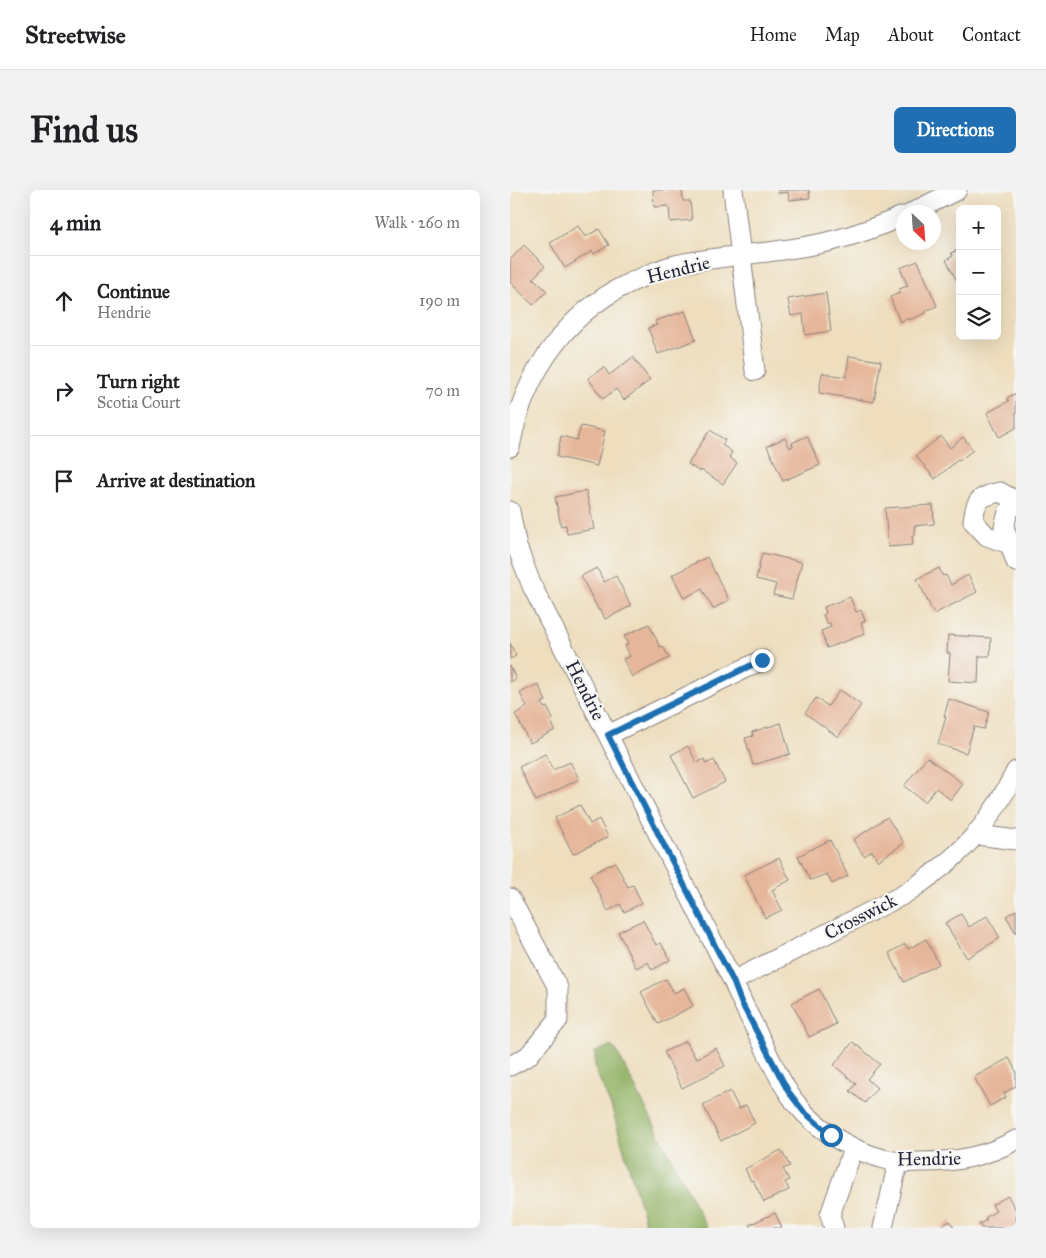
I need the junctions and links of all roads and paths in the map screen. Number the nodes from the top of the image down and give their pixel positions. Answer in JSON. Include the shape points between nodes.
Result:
{"nodes":[{"id":1,"x":733,"y":190,"type":"edge"},
{"id":2,"x":957,"y":190,"type":"edge"},
{"id":3,"x":926,"y":205,"type":"edge"},
{"id":4,"x":896,"y":219,"type":"edge"},
{"id":5,"x":741,"y":256,"type":"junction"},
{"id":6,"x":754,"y":371,"type":"dead end"},
{"id":7,"x":510,"y":447,"type":"edge"},
{"id":8,"x":1016,"y":502,"type":"edge"},
{"id":9,"x":510,"y":511,"type":"edge"},
{"id":10,"x":1009,"y":544,"type":"junction"},
{"id":11,"x":1016,"y":562,"type":"edge"},
{"id":12,"x":762,"y":660,"type":"dead end"},
{"id":13,"x":608,"y":735,"type":"junction"},
{"id":14,"x":1016,"y":771,"type":"edge"},
{"id":15,"x":977,"y":835,"type":"junction"},
{"id":16,"x":1016,"y":840,"type":"edge"},
{"id":17,"x":510,"y":898,"type":"edge"},
{"id":18,"x":733,"y":981,"type":"junction"},
{"id":19,"x":510,"y":1066,"type":"edge"},
{"id":20,"x":1016,"y":1140,"type":"edge"},
{"id":21,"x":852,"y":1149,"type":"junction"},
{"id":22,"x":898,"y":1162,"type":"junction"},
{"id":23,"x":834,"y":1228,"type":"edge"},
{"id":24,"x":883,"y":1228,"type":"edge"}],
"edges":[{"from":1,"to":5,"type":"street"},
{"from":2,"to":3,"type":"street"},
{"from":4,"to":5,"type":"street","name":"Hendrie","via":[[848,238]]},
{"from":5,"to":6,"type":"street"},
{"from":5,"to":7,"type":"street","name":"Hendrie","via":[[662,269],[614,291],[585,312],[557,341],[528,386],[514,422]]},
{"from":8,"to":10,"type":"street","via":[[1008,512],[1004,527]]},
{"from":8,"to":10,"type":"street","via":[[1000,492],[985,496],[975,505],[973,521],[987,536]]},
{"from":9,"to":13,"type":"street","name":"Hendrie","via":[[524,567]]},
{"from":10,"to":11,"type":"street"},
{"from":12,"to":13,"type":"street"},
{"from":13,"to":18,"type":"street","name":"Hendrie"},
{"from":14,"to":15,"type":"street","name":"Crosswick","via":[[1002,800]]},
{"from":15,"to":16,"type":"street"},
{"from":15,"to":18,"type":"street","name":"Crosswick","via":[[955,857],[903,895]]},
{"from":17,"to":19,"type":"street","via":[[558,988],[558,1020],[528,1056]]},
{"from":18,"to":21,"type":"street","name":"Hendrie","via":[[776,1071],[796,1103],[816,1123]]},
{"from":20,"to":22,"type":"street","name":"Hendrie","via":[[966,1159]]},
{"from":21,"to":22,"type":"street","name":"Hendrie"},
{"from":21,"to":23,"type":"street","via":[[830,1215]]},
{"from":22,"to":24,"type":"street"}]}
